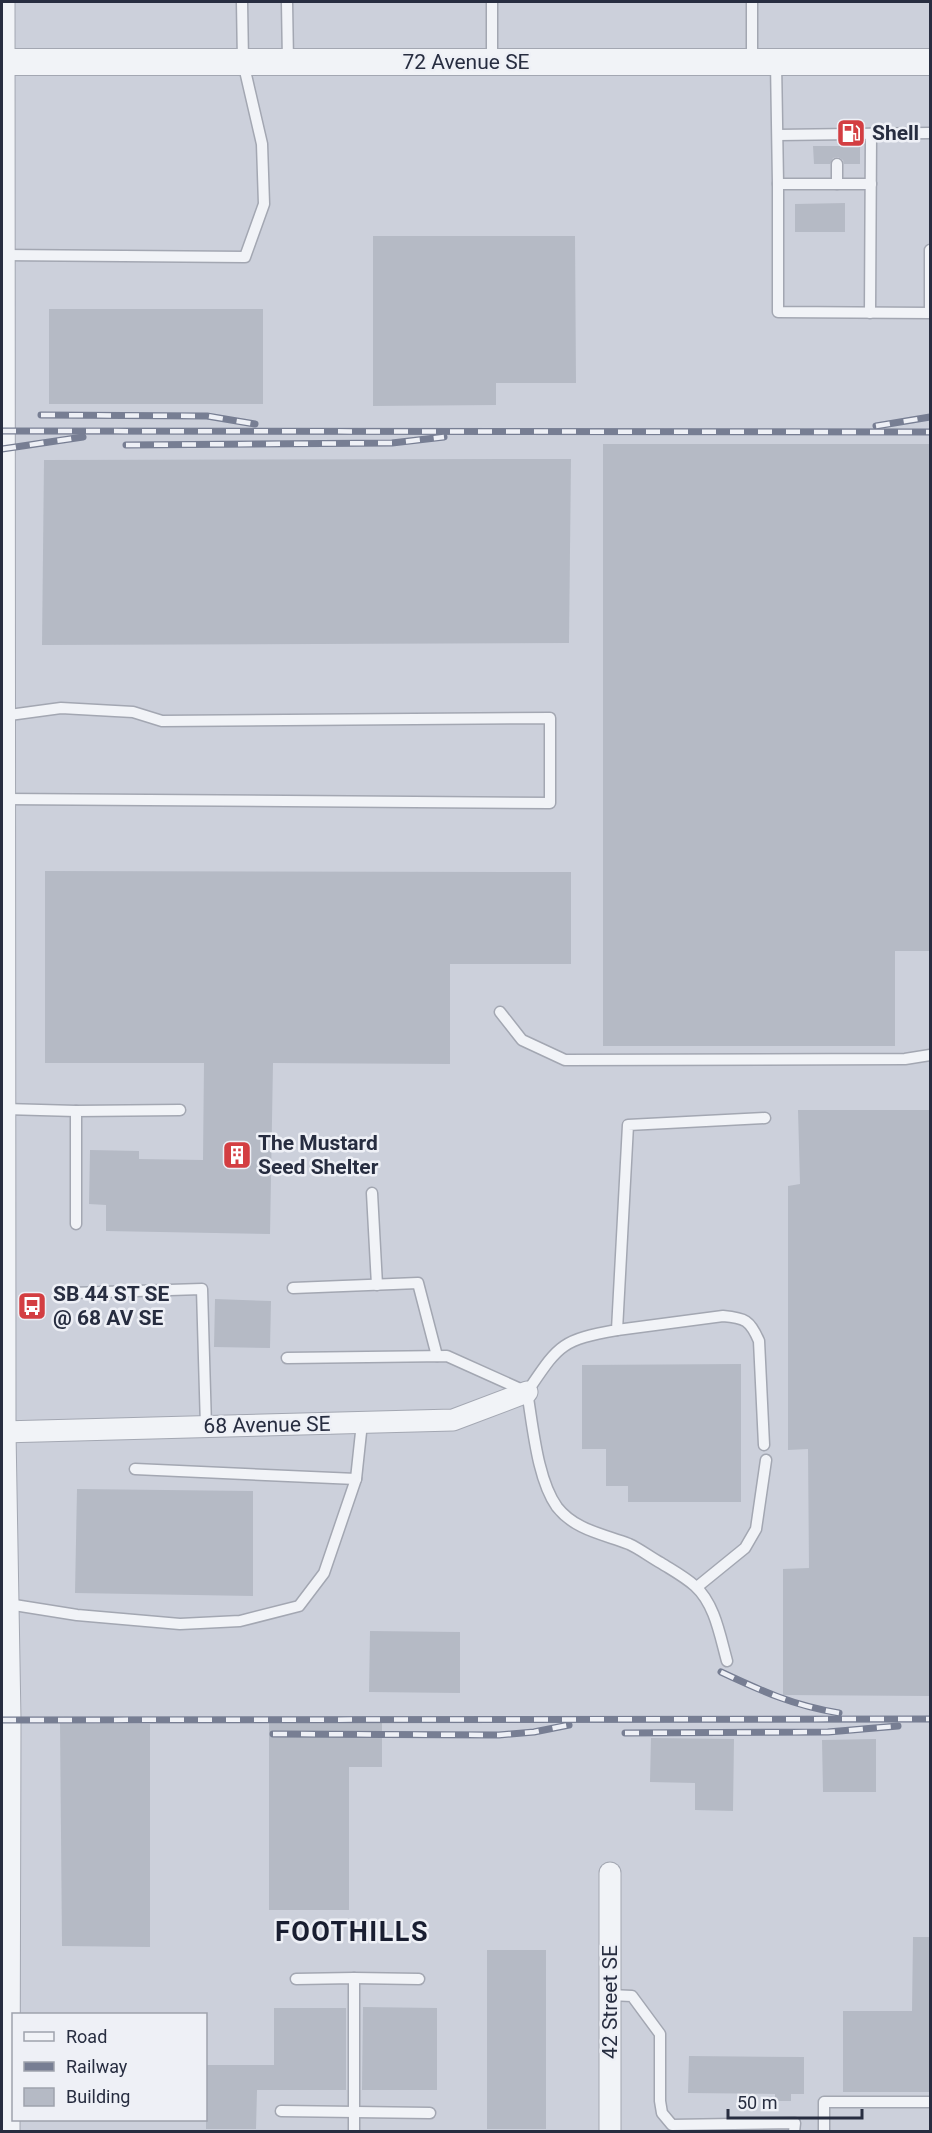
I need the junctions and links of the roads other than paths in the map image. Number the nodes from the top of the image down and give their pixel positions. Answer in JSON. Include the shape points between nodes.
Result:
{"nodes":[{"id":1,"x":4,"y":2,"type":"edge"},
{"id":2,"x":242,"y":2,"type":"edge"},
{"id":3,"x":287,"y":2,"type":"edge"},
{"id":4,"x":492,"y":2,"type":"edge"},
{"id":5,"x":752,"y":2,"type":"edge"},
{"id":6,"x":3,"y":62,"type":"edge"},
{"id":7,"x":243,"y":62,"type":"junction"},
{"id":8,"x":288,"y":62,"type":"junction"},
{"id":9,"x":492,"y":62,"type":"junction"},
{"id":10,"x":764,"y":62,"type":"junction"},
{"id":11,"x":930,"y":62,"type":"edge"},
{"id":12,"x":930,"y":133,"type":"edge"},
{"id":13,"x":836,"y":134,"type":"junction"},
{"id":14,"x":871,"y":134,"type":"junction"},
{"id":15,"x":778,"y":135,"type":"junction"},
{"id":16,"x":836,"y":146,"type":"dead end"},
{"id":17,"x":837,"y":164,"type":"dead end"},
{"id":18,"x":778,"y":184,"type":"junction"},
{"id":19,"x":837,"y":184,"type":"junction"},
{"id":20,"x":872,"y":184,"type":"junction"},
{"id":21,"x":930,"y":250,"type":"edge"},
{"id":22,"x":3,"y":255,"type":"edge"},
{"id":23,"x":870,"y":313,"type":"junction"},
{"id":24,"x":3,"y":397,"type":"edge"},
{"id":25,"x":3,"y":477,"type":"edge"},
{"id":26,"x":3,"y":716,"type":"edge"},
{"id":27,"x":4,"y":799,"type":"junction"},
{"id":28,"x":500,"y":1012,"type":"dead end"},
{"id":29,"x":930,"y":1055,"type":"edge"},
{"id":30,"x":5,"y":1109,"type":"junction"},
{"id":31,"x":76,"y":1110,"type":"junction"},
{"id":32,"x":180,"y":1110,"type":"dead end"},
{"id":33,"x":765,"y":1118,"type":"dead end"},
{"id":34,"x":372,"y":1193,"type":"dead end"},
{"id":35,"x":76,"y":1224,"type":"dead end"},
{"id":36,"x":376,"y":1285,"type":"junction"},
{"id":37,"x":292,"y":1288,"type":"dead end"},
{"id":38,"x":71,"y":1293,"type":"dead end"},
{"id":39,"x":617,"y":1330,"type":"junction"},
{"id":40,"x":437,"y":1356,"type":"junction"},
{"id":41,"x":287,"y":1358,"type":"dead end"},
{"id":42,"x":527,"y":1392,"type":"junction"},
{"id":43,"x":362,"y":1423,"type":"junction"},
{"id":44,"x":206,"y":1427,"type":"junction"},
{"id":45,"x":3,"y":1432,"type":"edge"},
{"id":46,"x":764,"y":1445,"type":"dead end"},
{"id":47,"x":766,"y":1460,"type":"dead end"},
{"id":48,"x":135,"y":1469,"type":"dead end"},
{"id":49,"x":356,"y":1479,"type":"junction"},
{"id":50,"x":697,"y":1587,"type":"junction"},
{"id":51,"x":8,"y":1604,"type":"junction"},
{"id":52,"x":727,"y":1661,"type":"dead end"},
{"id":53,"x":610,"y":1873,"type":"dead end"},
{"id":54,"x":354,"y":1978,"type":"junction"},
{"id":55,"x":296,"y":1979,"type":"dead end"},
{"id":56,"x":419,"y":1979,"type":"dead end"},
{"id":57,"x":610,"y":1995,"type":"junction"},
{"id":58,"x":930,"y":2102,"type":"edge"},
{"id":59,"x":281,"y":2111,"type":"dead end"},
{"id":60,"x":354,"y":2112,"type":"junction"},
{"id":61,"x":430,"y":2113,"type":"dead end"},
{"id":62,"x":704,"y":2128,"type":"edge"},
{"id":63,"x":9,"y":2132,"type":"edge"},
{"id":64,"x":354,"y":2132,"type":"edge"},
{"id":65,"x":610,"y":2132,"type":"edge"},
{"id":66,"x":794,"y":2132,"type":"edge"},
{"id":67,"x":824,"y":2132,"type":"edge"}],
"edges":[{"from":1,"to":6,"type":"street"},
{"from":2,"to":7,"type":"lane"},
{"from":3,"to":8,"type":"lane"},
{"from":4,"to":9,"type":"lane"},
{"from":5,"to":10,"type":"lane"},
{"from":6,"to":7,"type":"street","name":"72 Avenue SE"},
{"from":6,"to":22,"type":"street"},
{"from":7,"to":8,"type":"street","name":"72 Avenue SE"},
{"from":7,"to":22,"type":"lane","via":[[262,144],[264,204],[245,257]]},
{"from":8,"to":9,"type":"street","name":"72 Avenue SE"},
{"from":9,"to":10,"type":"street","name":"72 Avenue SE"},
{"from":10,"to":11,"type":"street","name":"72 Avenue SE"},
{"from":10,"to":15,"type":"lane"},
{"from":12,"to":14,"type":"lane"},
{"from":13,"to":14,"type":"lane"},
{"from":13,"to":15,"type":"lane"},
{"from":13,"to":16,"type":"lane"},
{"from":14,"to":20,"type":"lane"},
{"from":15,"to":18,"type":"lane"},
{"from":17,"to":19,"type":"lane"},
{"from":18,"to":19,"type":"lane"},
{"from":18,"to":23,"type":"lane","via":[[778,312]]},
{"from":19,"to":20,"type":"lane"},
{"from":20,"to":23,"type":"lane"},
{"from":21,"to":23,"type":"lane","via":[[930,313]]},
{"from":22,"to":24,"type":"street"},
{"from":24,"to":25,"type":"street"},
{"from":25,"to":26,"type":"street"},
{"from":26,"to":27,"type":"street"},
{"from":26,"to":27,"type":"lane","via":[[61,708],[133,712],[162,721],[550,718],[550,803]]},
{"from":27,"to":30,"type":"street"},
{"from":28,"to":29,"type":"lane","via":[[522,1040],[565,1060],[905,1059]]},
{"from":30,"to":31,"type":"lane"},
{"from":30,"to":45,"type":"street"},
{"from":31,"to":32,"type":"lane"},
{"from":31,"to":35,"type":"lane"},
{"from":33,"to":39,"type":"lane","via":[[628,1125]]},
{"from":34,"to":36,"type":"lane"},
{"from":36,"to":37,"type":"lane"},
{"from":36,"to":40,"type":"lane","via":[[418,1283]]},
{"from":38,"to":44,"type":"lane","via":[[202,1289]]},
{"from":39,"to":42,"type":"lane","via":[[566,1343],[552,1354]]},
{"from":39,"to":46,"type":"lane","via":[[723,1316],[740,1317],[752,1325],[759,1341]]},
{"from":40,"to":41,"type":"lane"},
{"from":40,"to":42,"type":"lane","via":[[447,1356]]},
{"from":42,"to":43,"type":"street","name":"68 Avenue SE","via":[[453,1420]]},
{"from":42,"to":50,"type":"lane","via":[[541,1467],[556,1505],[567,1518],[595,1534],[630,1545]]},
{"from":43,"to":44,"type":"street","name":"68 Avenue SE"},
{"from":43,"to":49,"type":"lane"},
{"from":44,"to":45,"type":"street","name":"68 Avenue SE"},
{"from":45,"to":51,"type":"street"},
{"from":47,"to":50,"type":"lane","via":[[756,1529],[746,1548]]},
{"from":48,"to":49,"type":"lane"},
{"from":49,"to":51,"type":"lane","via":[[324,1573],[299,1606],[240,1621],[180,1624]]},
{"from":50,"to":52,"type":"lane","via":[[712,1613]]},
{"from":51,"to":63,"type":"street"},
{"from":53,"to":57,"type":"street","name":"42 Street SE"},
{"from":54,"to":55,"type":"lane"},
{"from":54,"to":56,"type":"lane"},
{"from":54,"to":60,"type":"lane"},
{"from":57,"to":62,"type":"lane","via":[[632,1996],[660,2034],[662,2113],[672,2125]]},
{"from":57,"to":65,"type":"street","name":"42 Street SE"},
{"from":58,"to":67,"type":"lane","via":[[824,2102]]},
{"from":59,"to":60,"type":"lane"},
{"from":60,"to":61,"type":"lane"},
{"from":60,"to":64,"type":"lane"},
{"from":62,"to":66,"type":"lane","via":[[795,2123]]}]}
